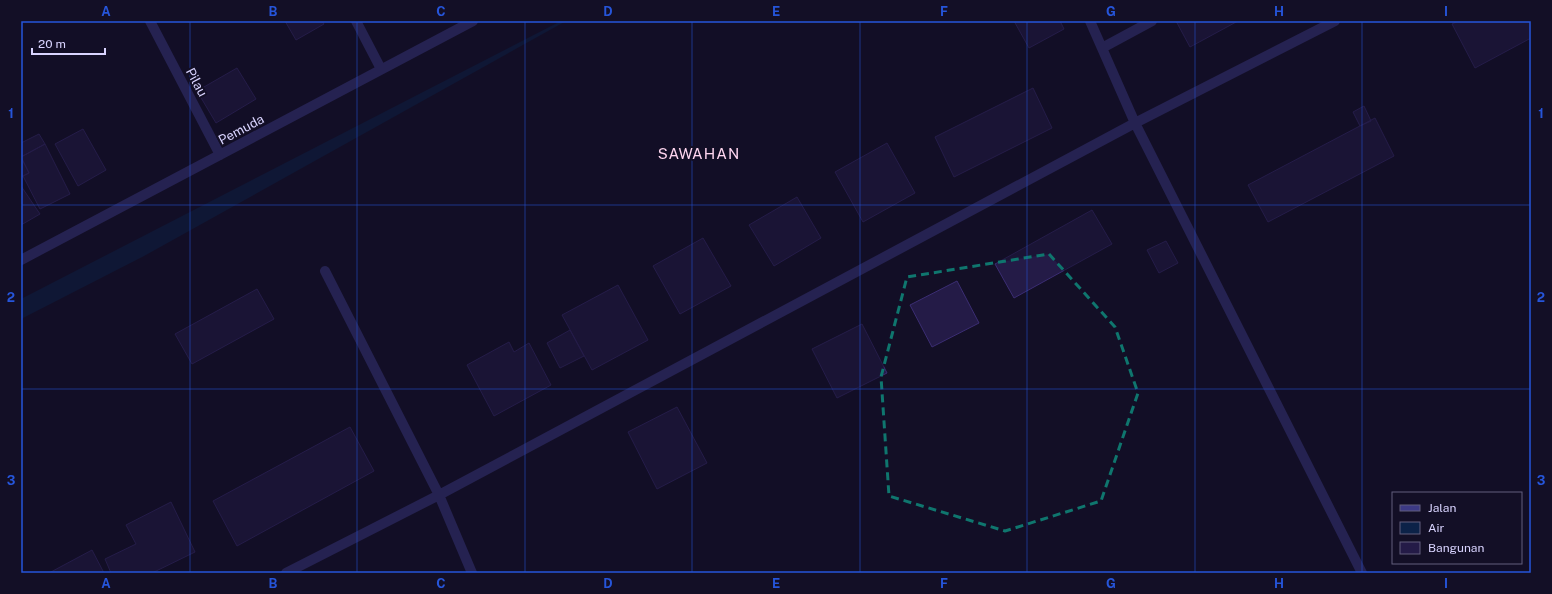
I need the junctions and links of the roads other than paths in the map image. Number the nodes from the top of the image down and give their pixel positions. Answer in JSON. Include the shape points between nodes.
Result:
{"nodes":[{"id":1,"x":150,"y":21,"type":"edge"},
{"id":2,"x":356,"y":21,"type":"edge"},
{"id":3,"x":473,"y":21,"type":"edge"},
{"id":4,"x":1090,"y":21,"type":"edge"},
{"id":5,"x":1152,"y":21,"type":"edge"},
{"id":6,"x":1335,"y":21,"type":"edge"},
{"id":7,"x":1102,"y":48,"type":"junction"},
{"id":8,"x":381,"y":69,"type":"junction"},
{"id":9,"x":1135,"y":123,"type":"junction"},
{"id":10,"x":220,"y":155,"type":"junction"},
{"id":11,"x":21,"y":260,"type":"edge"},
{"id":12,"x":325,"y":271,"type":"dead end"},
{"id":13,"x":439,"y":495,"type":"junction"},
{"id":14,"x":286,"y":573,"type":"edge"},
{"id":15,"x":472,"y":573,"type":"edge"},
{"id":16,"x":1362,"y":573,"type":"edge"}],
"edges":[{"from":1,"to":10,"type":"street","name":"Pilau"},
{"from":2,"to":8,"type":"street"},
{"from":3,"to":8,"type":"street","name":"Pemuda"},
{"from":4,"to":7,"type":"street"},
{"from":5,"to":7,"type":"street"},
{"from":6,"to":9,"type":"street"},
{"from":7,"to":9,"type":"street"},
{"from":8,"to":10,"type":"street","name":"Pemuda"},
{"from":9,"to":13,"type":"street"},
{"from":9,"to":16,"type":"street"},
{"from":10,"to":11,"type":"street","name":"Pemuda"},
{"from":12,"to":13,"type":"street"},
{"from":13,"to":14,"type":"street"},
{"from":13,"to":15,"type":"street"}]}
